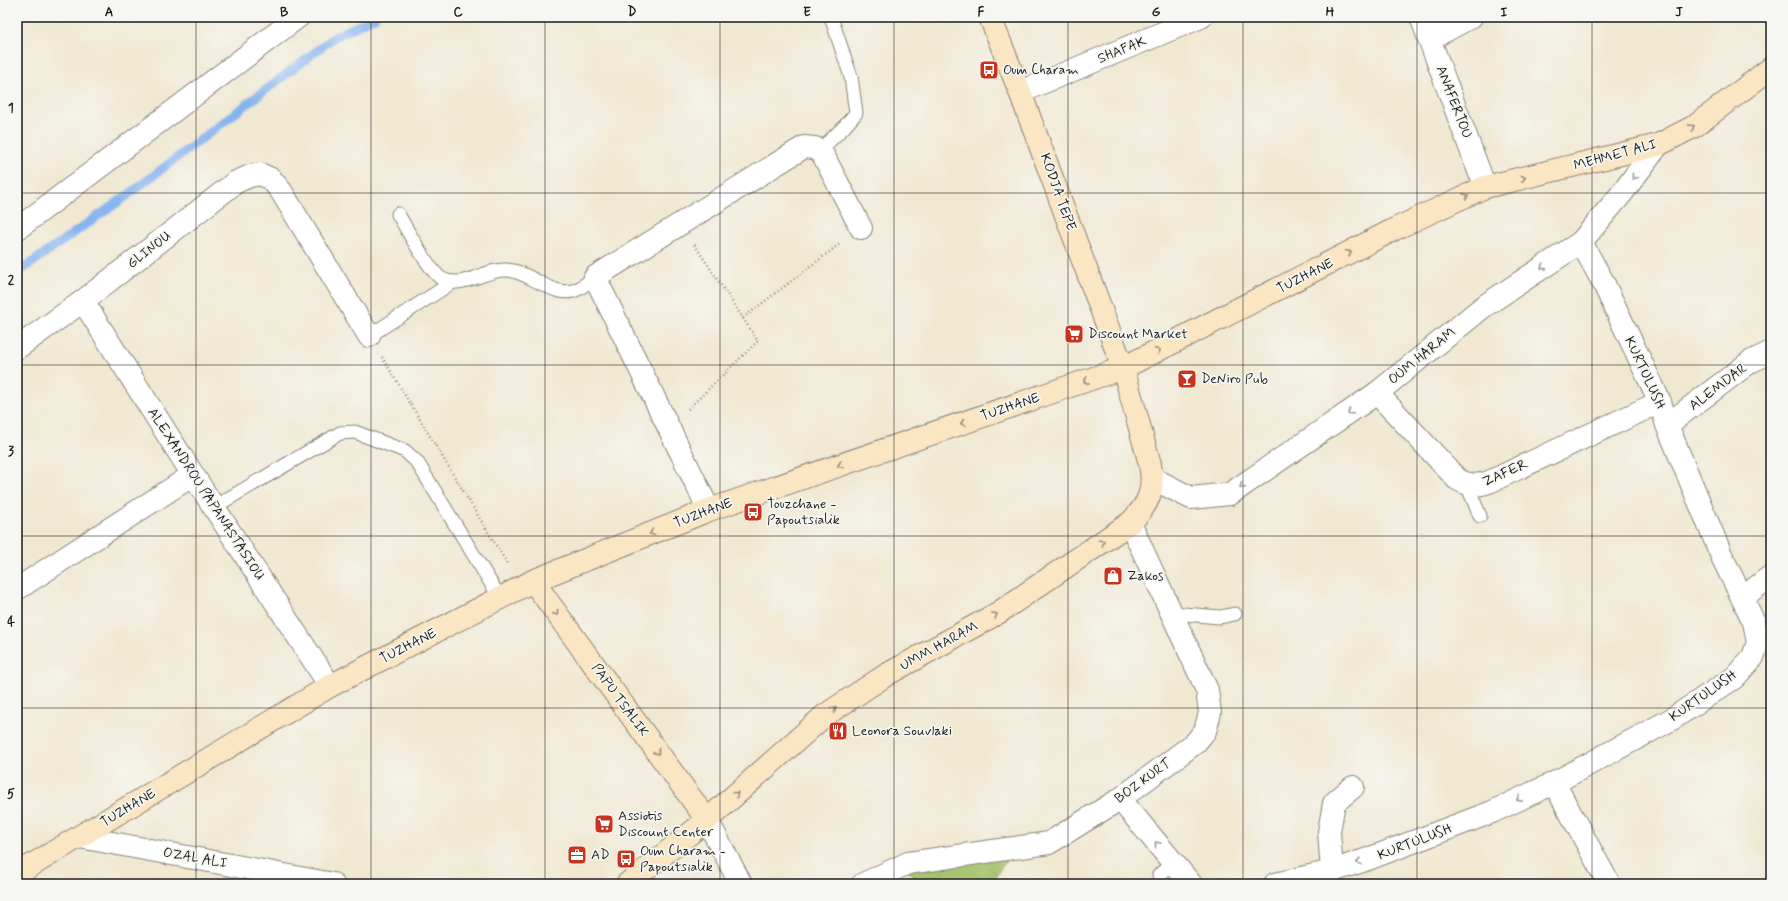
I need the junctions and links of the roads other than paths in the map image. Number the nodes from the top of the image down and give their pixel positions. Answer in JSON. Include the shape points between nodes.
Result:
{"nodes":[{"id":1,"x":298,"y":17,"type":"edge"},
{"id":2,"x":831,"y":17,"type":"edge"},
{"id":3,"x":990,"y":17,"type":"edge"},
{"id":4,"x":1201,"y":17,"type":"edge"},
{"id":5,"x":1421,"y":17,"type":"edge"},
{"id":6,"x":1471,"y":17,"type":"edge"},
{"id":7,"x":1430,"y":39,"type":"junction"},
{"id":8,"x":1771,"y":68,"type":"edge"},
{"id":9,"x":1020,"y":92,"type":"junction"},
{"id":10,"x":1658,"y":145,"type":"junction"},
{"id":11,"x":819,"y":151,"type":"junction"},
{"id":12,"x":1485,"y":187,"type":"junction"},
{"id":13,"x":398,"y":214,"type":"dead end"},
{"id":14,"x":861,"y":228,"type":"road end"},
{"id":15,"x":17,"y":229,"type":"edge"},
{"id":16,"x":1581,"y":242,"type":"junction"},
{"id":17,"x":595,"y":277,"type":"junction"},
{"id":18,"x":453,"y":282,"type":"junction"},
{"id":19,"x":83,"y":301,"type":"junction"},
{"id":20,"x":369,"y":336,"type":"joint"},
{"id":21,"x":17,"y":348,"type":"edge"},
{"id":22,"x":1771,"y":352,"type":"edge"},
{"id":23,"x":1123,"y":368,"type":"junction"},
{"id":24,"x":1377,"y":393,"type":"junction"},
{"id":25,"x":1660,"y":402,"type":"junction"},
{"id":26,"x":1667,"y":425,"type":"junction"},
{"id":27,"x":193,"y":475,"type":"junction"},
{"id":28,"x":1152,"y":478,"type":"junction"},
{"id":29,"x":1467,"y":485,"type":"junction"},
{"id":30,"x":214,"y":507,"type":"junction"},
{"id":31,"x":709,"y":510,"type":"junction"},
{"id":32,"x":1480,"y":516,"type":"dead end"},
{"id":33,"x":1130,"y":523,"type":"junction"},
{"id":34,"x":1771,"y":576,"type":"edge"},
{"id":35,"x":527,"y":584,"type":"junction"},
{"id":36,"x":17,"y":589,"type":"edge"},
{"id":37,"x":500,"y":598,"type":"junction"},
{"id":38,"x":1742,"y":598,"type":"junction"},
{"id":39,"x":1172,"y":613,"type":"junction"},
{"id":40,"x":1236,"y":614,"type":"dead end"},
{"id":41,"x":330,"y":686,"type":"junction"},
{"id":42,"x":1554,"y":783,"type":"junction"},
{"id":43,"x":1353,"y":786,"type":"dead end"},
{"id":44,"x":1120,"y":799,"type":"junction"},
{"id":45,"x":707,"y":820,"type":"junction"},
{"id":46,"x":80,"y":837,"type":"junction"},
{"id":47,"x":1332,"y":871,"type":"junction"},
{"id":48,"x":17,"y":874,"type":"edge"},
{"id":49,"x":333,"y":884,"type":"edge"},
{"id":50,"x":627,"y":884,"type":"edge"},
{"id":51,"x":741,"y":884,"type":"edge"},
{"id":52,"x":862,"y":884,"type":"edge"},
{"id":53,"x":1191,"y":884,"type":"edge"},
{"id":54,"x":1276,"y":884,"type":"edge"},
{"id":55,"x":1609,"y":884,"type":"edge"}],
"edges":[{"from":1,"to":15,"type":"street"},
{"from":2,"to":11,"type":"lane","via":[[851,77],[856,113]]},
{"from":3,"to":9,"type":"street","name":"KODJA TEPE"},
{"from":4,"to":9,"type":"street","name":"SHAFAK"},
{"from":5,"to":7,"type":"street","name":"ANAFERTOU"},
{"from":6,"to":7,"type":"street"},
{"from":7,"to":12,"type":"street","name":"ANAFERTOU"},
{"from":10,"to":8,"type":"street","name":"MEHMET ALI","one_way":true,"via":[[1695,126]]},
{"from":9,"to":23,"type":"street","name":"KODJA TEPE"},
{"from":12,"to":10,"type":"street","name":"MEHMET ALI","one_way":true},
{"from":10,"to":16,"type":"street","name":"OUM HARAM","one_way":true},
{"from":11,"to":14,"type":"street"},
{"from":11,"to":17,"type":"street","via":[[804,147],[794,152]]},
{"from":23,"to":12,"type":"street","name":"TUZHANE","one_way":true,"via":[[1395,229]]},
{"from":13,"to":18,"type":"lane","via":[[433,269],[442,279]]},
{"from":16,"to":24,"type":"street","name":"OUM HARAM","one_way":true,"via":[[1483,307]]},
{"from":16,"to":25,"type":"street","name":"KURTULUSH","via":[[1603,282]]},
{"from":17,"to":18,"type":"lane","via":[[576,290],[564,292],[553,290],[519,271],[505,270]]},
{"from":17,"to":31,"type":"street"},
{"from":18,"to":20,"type":"lane"},
{"from":19,"to":20,"type":"street","name":"GLINOU","via":[[236,182],[260,174],[271,179],[281,191]]},
{"from":19,"to":21,"type":"street","name":"GLINOU"},
{"from":19,"to":27,"type":"street","name":"ALEXANDROU PAPANASTASIOU"},
{"from":22,"to":26,"type":"street","name":"ALEMDAR","via":[[1750,362]]},
{"from":23,"to":28,"type":"street","name":"UMM HARAM"},
{"from":23,"to":31,"type":"street","name":"TUZHANE","one_way":true},
{"from":24,"to":28,"type":"street","name":"OUM HARAM","one_way":true,"via":[[1230,494],[1192,498]]},
{"from":24,"to":29,"type":"street","name":"ZAFER","via":[[1457,479]]},
{"from":25,"to":26,"type":"street","name":"KURTULUSH"},
{"from":25,"to":29,"type":"street","name":"ZAFER","via":[[1489,482],[1477,486]]},
{"from":26,"to":38,"type":"street","name":"KURTULUSH"},
{"from":27,"to":30,"type":"street","name":"ALEXANDROU PAPANASTASIOU"},
{"from":27,"to":36,"type":"street"},
{"from":28,"to":33,"type":"street","name":"UMM HARAM","via":[[1148,500],[1142,512]]},
{"from":29,"to":32,"type":"lane"},
{"from":30,"to":37,"type":"lane","via":[[340,433],[355,432],[405,450],[417,462]]},
{"from":30,"to":41,"type":"street","name":"ALEXANDROU PAPANASTASIOU"},
{"from":31,"to":35,"type":"street","name":"TUZHANE","one_way":true},
{"from":33,"to":39,"type":"street","name":"BOZ KURT"},
{"from":45,"to":33,"type":"street","name":"UMM HARAM","one_way":true,"via":[[824,716],[886,675],[998,614]]},
{"from":34,"to":38,"type":"street"},
{"from":35,"to":37,"type":"street","name":"TUZHANE"},
{"from":35,"to":45,"type":"street","name":"PAPU TSALIK","one_way":true},
{"from":37,"to":41,"type":"street","name":"TUZHANE"},
{"from":38,"to":42,"type":"street","name":"KURTULUSH","via":[[1754,622],[1758,642],[1753,657],[1734,678],[1672,719]]},
{"from":39,"to":40,"type":"lane","via":[[1220,617]]},
{"from":39,"to":44,"type":"street","name":"BOZ KURT","via":[[1207,690],[1210,713],[1205,731],[1195,743]]},
{"from":41,"to":46,"type":"street","name":"TUZHANE"},
{"from":42,"to":47,"type":"street","name":"KURTULUSH","one_way":true,"via":[[1492,812]]},
{"from":42,"to":55,"type":"street"},
{"from":43,"to":47,"type":"street","via":[[1334,803],[1329,832]]},
{"from":44,"to":52,"type":"street","name":"BOZ KURT","via":[[1048,843],[908,864]]},
{"from":53,"to":44,"type":"street","one_way":true,"via":[[1166,869]]},
{"from":45,"to":50,"type":"street","name":"UMM HARAM"},
{"from":45,"to":51,"type":"street"},
{"from":46,"to":48,"type":"street","name":"TUZHANE"},
{"from":46,"to":49,"type":"street","name":"OZAL ALI"},
{"from":47,"to":54,"type":"street","name":"KURTULUSH"}]}
